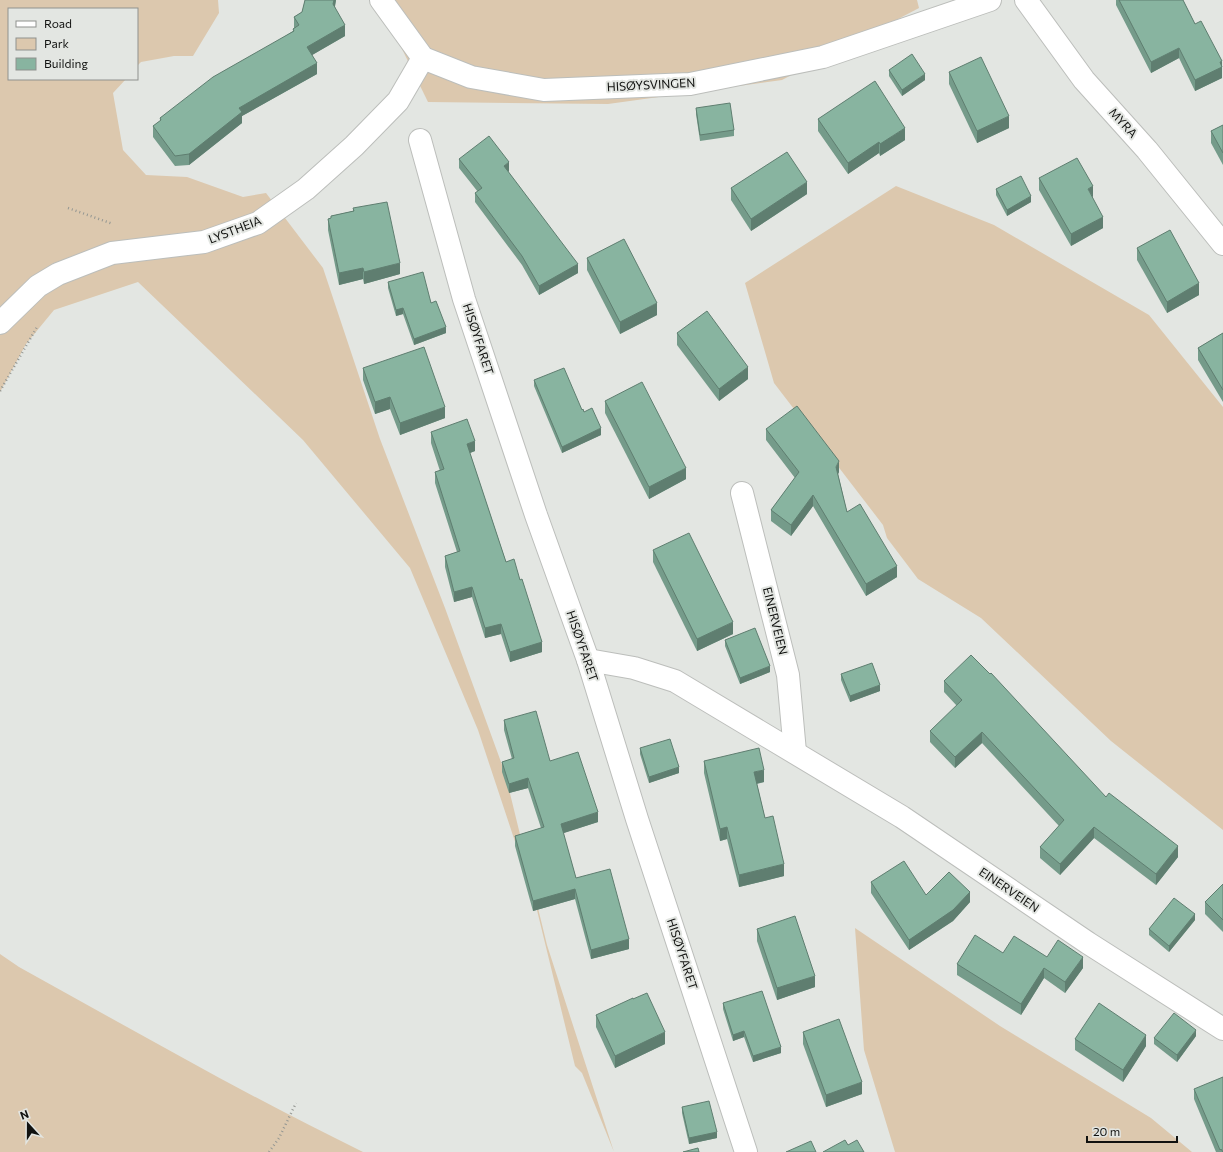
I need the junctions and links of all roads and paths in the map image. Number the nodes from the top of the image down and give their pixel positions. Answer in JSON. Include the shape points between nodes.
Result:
{"nodes":[{"id":1,"x":381,"y":0,"type":"edge"},
{"id":2,"x":990,"y":0,"type":"edge"},
{"id":3,"x":1026,"y":0,"type":"edge"},
{"id":4,"x":423,"y":58,"type":"junction"},
{"id":5,"x":420,"y":140,"type":"dead end"},
{"id":6,"x":1223,"y":244,"type":"edge"},
{"id":7,"x":40,"y":322,"type":"dead end"},
{"id":8,"x":0,"y":323,"type":"edge"},
{"id":9,"x":0,"y":391,"type":"edge"},
{"id":10,"x":742,"y":493,"type":"dead end"},
{"id":11,"x":588,"y":660,"type":"junction"},
{"id":12,"x":794,"y":752,"type":"junction"},
{"id":13,"x":1223,"y":1029,"type":"edge"},
{"id":14,"x":296,"y":1103,"type":"dead end"},
{"id":15,"x":270,"y":1152,"type":"edge"},
{"id":16,"x":746,"y":1152,"type":"edge"}],
"edges":[{"from":1,"to":4,"type":"street"},
{"from":2,"to":4,"type":"street","name":"HISØYSVINGEN","via":[[823,57],[690,84],[544,90],[471,76]]},
{"from":3,"to":6,"type":"street","name":"MYRA","via":[[1084,80],[1147,150]]},
{"from":4,"to":8,"type":"street","name":"LYSTHEIA","via":[[398,101],[354,146],[306,189],[258,223],[204,242],[112,253],[58,274],[38,286]]},
{"from":5,"to":11,"type":"street","name":"HISØYFARET","via":[[464,298]]},
{"from":7,"to":9,"type":"path"},
{"from":10,"to":12,"type":"street","name":"EINERVEIEN","via":[[788,676]]},
{"from":11,"to":12,"type":"street","name":"EINERVEIEN","via":[[634,668],[675,681]]},
{"from":11,"to":16,"type":"street","name":"HISØYFARET"},
{"from":12,"to":13,"type":"street","name":"EINERVEIEN","via":[[902,817],[1088,943]]},
{"from":14,"to":15,"type":"path"}]}
